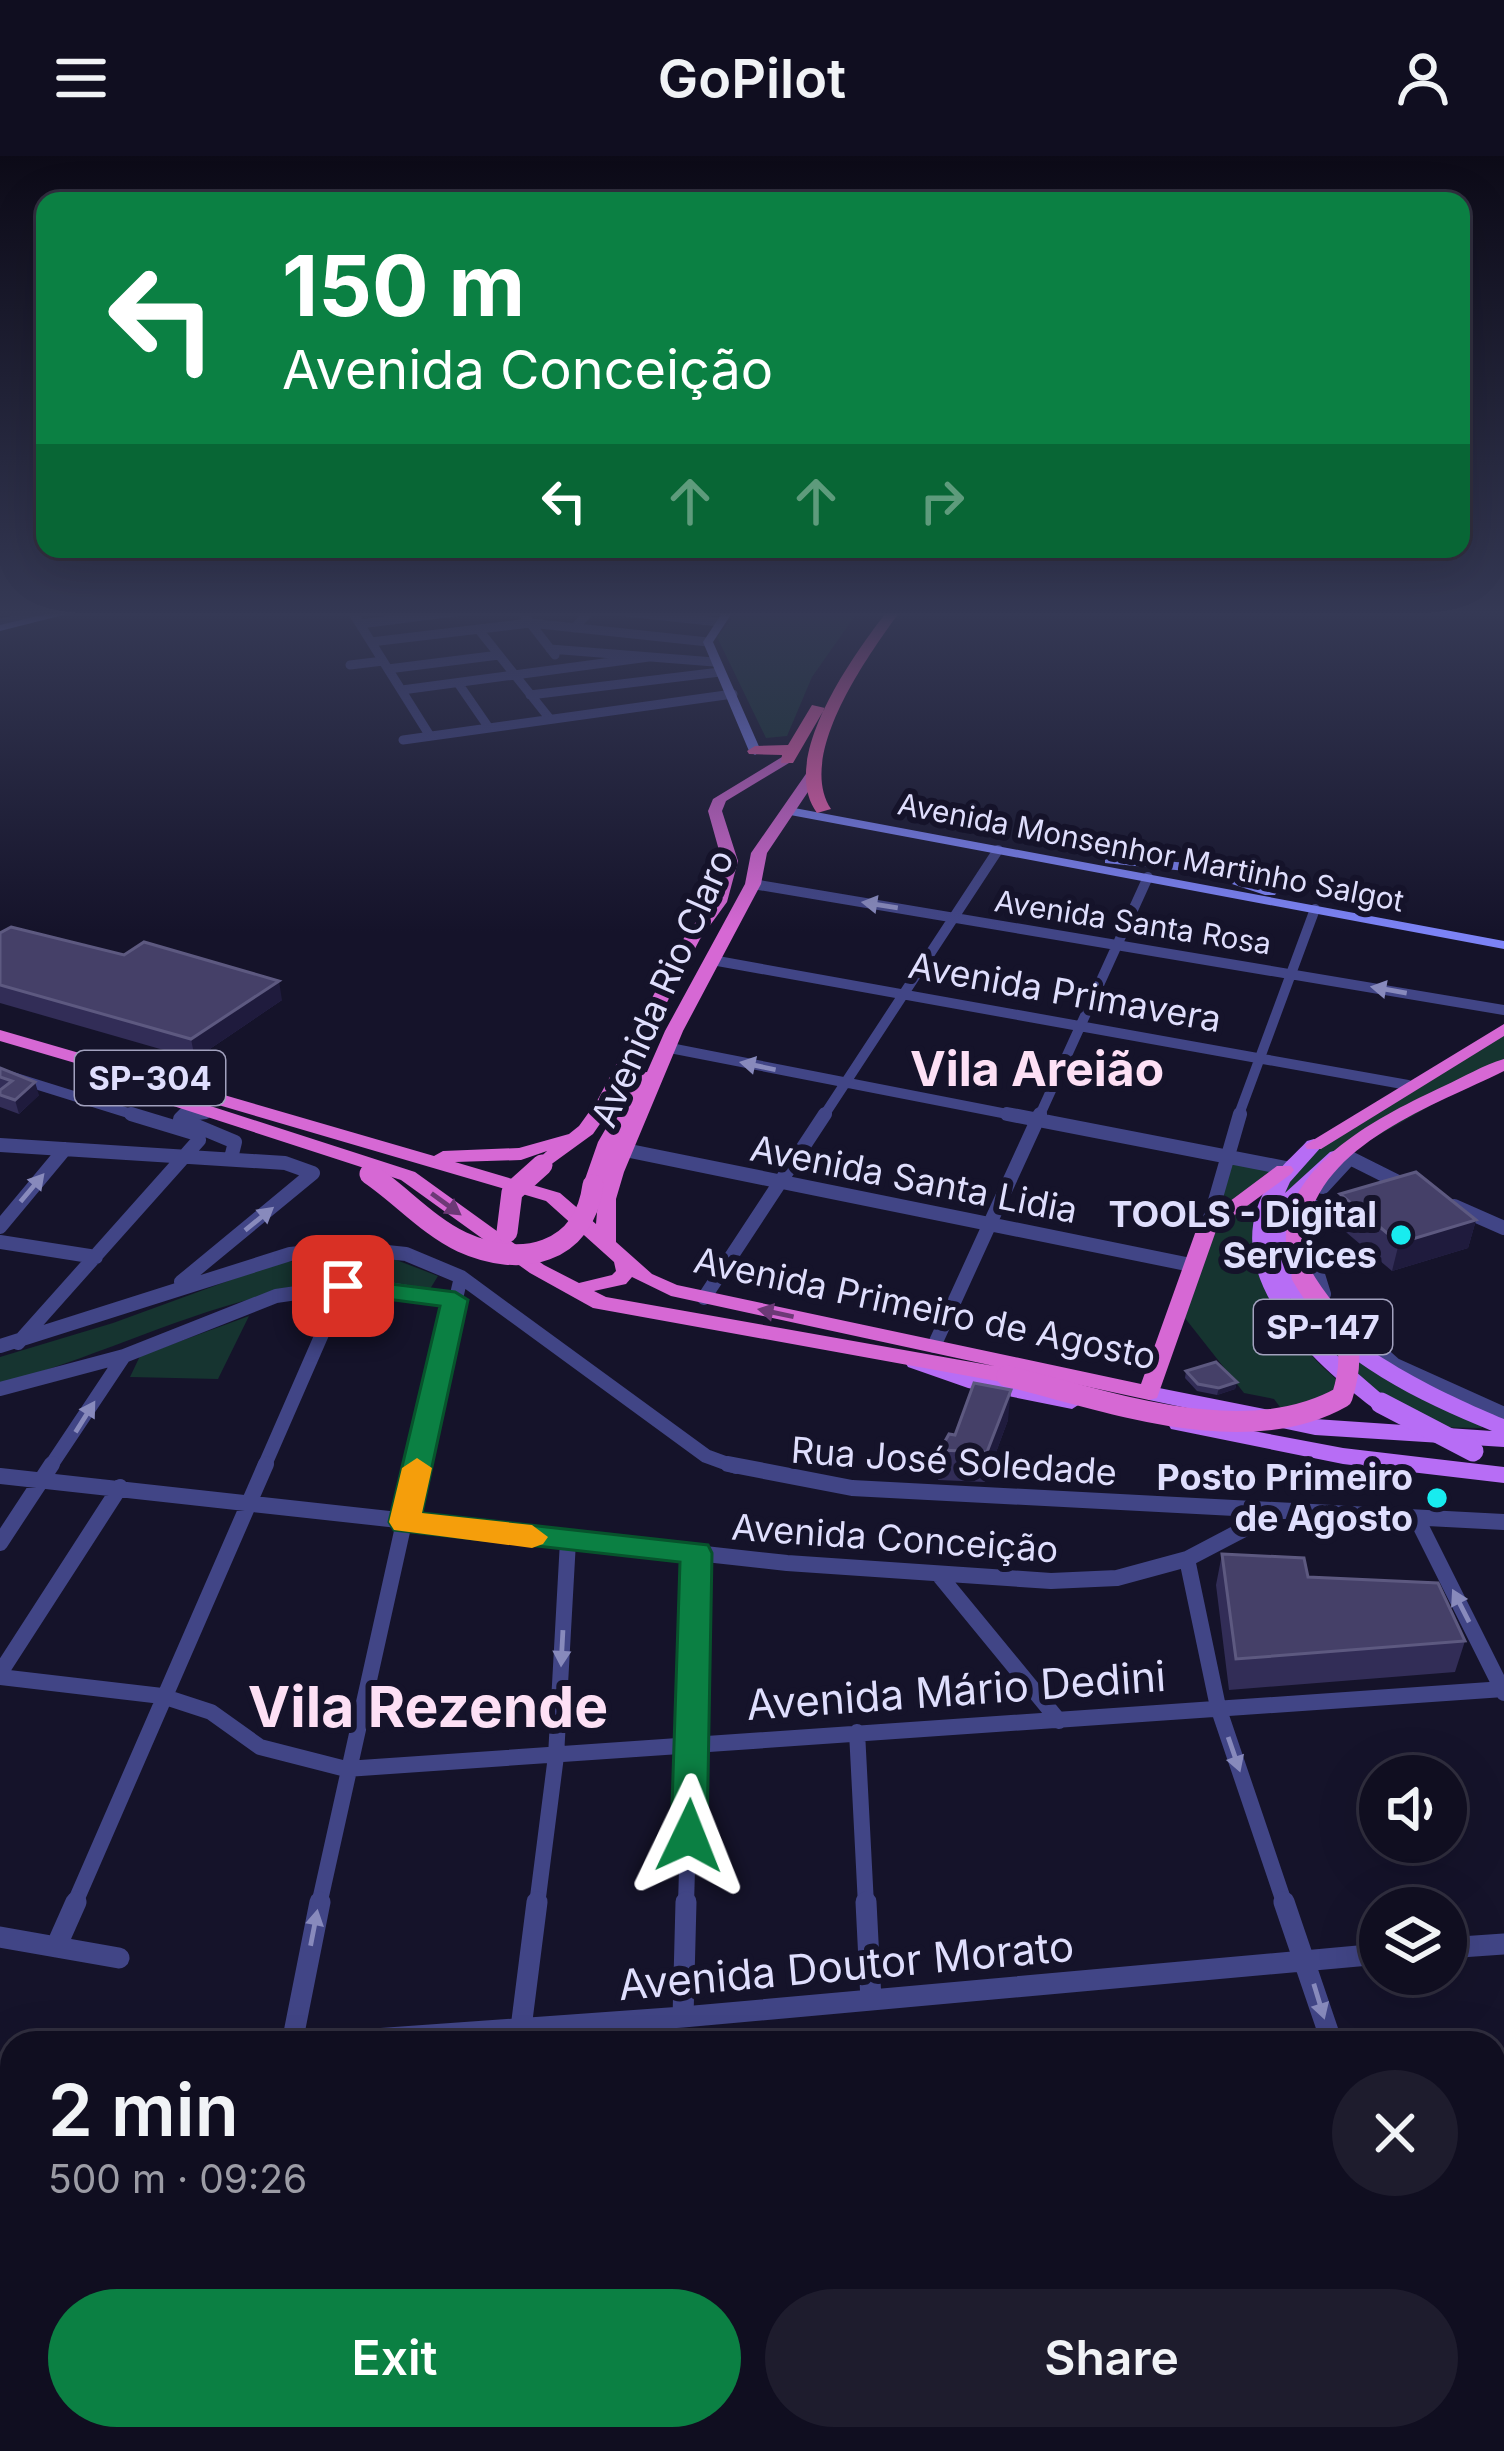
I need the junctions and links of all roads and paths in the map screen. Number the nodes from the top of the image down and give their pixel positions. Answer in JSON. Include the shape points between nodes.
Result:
{"nodes":[{"id":1,"x":418,"y":717,"type":"edge"},
{"id":2,"x":481,"y":717,"type":"edge"},
{"id":3,"x":563,"y":717,"type":"edge"},
{"id":4,"x":742,"y":717,"type":"edge"},
{"id":5,"x":810,"y":717,"type":"edge"},
{"id":6,"x":825,"y":717,"type":"edge"},
{"id":7,"x":550,"y":719,"type":"joint"},
{"id":8,"x":489,"y":728,"type":"junction"},
{"id":9,"x":430,"y":736,"type":"junction"},
{"id":10,"x":403,"y":740,"type":"dead end"},
{"id":11,"x":754,"y":751,"type":"junction"},
{"id":12,"x":790,"y":755,"type":"junction"},
{"id":13,"x":764,"y":772,"type":"junction"},
{"id":14,"x":813,"y":774,"type":"junction"},
{"id":15,"x":804,"y":793,"type":"junction"},
{"id":16,"x":823,"y":809,"type":"junction"},
{"id":17,"x":789,"y":811,"type":"junction"},
{"id":18,"x":1019,"y":843,"type":"junction"},
{"id":19,"x":726,"y":844,"type":"junction"},
{"id":20,"x":763,"y":848,"type":"junction"},
{"id":21,"x":979,"y":848,"type":"junction"},
{"id":22,"x":998,"y":850,"type":"junction"},
{"id":23,"x":1208,"y":872,"type":"junction"},
{"id":24,"x":1148,"y":877,"type":"junction"},
{"id":25,"x":753,"y":884,"type":"junction"},
{"id":26,"x":1190,"y":886,"type":"junction"},
{"id":27,"x":1265,"y":891,"type":"junction"},
{"id":28,"x":1237,"y":895,"type":"junction"},
{"id":29,"x":1315,"y":909,"type":"junction"},
{"id":30,"x":952,"y":917,"type":"junction"},
{"id":31,"x":1432,"y":928,"type":"junction"},
{"id":32,"x":1504,"y":942,"type":"edge"},
{"id":33,"x":1120,"y":944,"type":"junction"},
{"id":34,"x":712,"y":960,"type":"junction"},
{"id":35,"x":1294,"y":973,"type":"junction"},
{"id":36,"x":902,"y":994,"type":"junction"},
{"id":37,"x":1504,"y":1010,"type":"edge"},
{"id":38,"x":1083,"y":1024,"type":"junction"},
{"id":39,"x":1504,"y":1029,"type":"edge"},
{"id":40,"x":0,"y":1033,"type":"edge"},
{"id":41,"x":672,"y":1039,"type":"junction"},
{"id":42,"x":0,"y":1048,"type":"edge"},
{"id":43,"x":1261,"y":1056,"type":"junction"},
{"id":44,"x":1457,"y":1057,"type":"junction"},
{"id":45,"x":1504,"y":1064,"type":"edge"},
{"id":46,"x":0,"y":1073,"type":"edge"},
{"id":47,"x":846,"y":1085,"type":"junction"},
{"id":48,"x":1408,"y":1085,"type":"junction"},
{"id":49,"x":1463,"y":1085,"type":"junction"},
{"id":50,"x":134,"y":1111,"type":"junction"},
{"id":51,"x":1038,"y":1119,"type":"junction"},
{"id":52,"x":227,"y":1126,"type":"junction"},
{"id":53,"x":262,"y":1129,"type":"junction"},
{"id":54,"x":586,"y":1130,"type":"junction"},
{"id":55,"x":199,"y":1139,"type":"junction"},
{"id":56,"x":0,"y":1144,"type":"edge"},
{"id":57,"x":1314,"y":1145,"type":"joint"},
{"id":58,"x":65,"y":1149,"type":"junction"},
{"id":59,"x":625,"y":1150,"type":"junction"},
{"id":60,"x":395,"y":1151,"type":"junction"},
{"id":61,"x":1225,"y":1153,"type":"junction"},
{"id":62,"x":188,"y":1155,"type":"junction"},
{"id":63,"x":231,"y":1158,"type":"junction"},
{"id":64,"x":1342,"y":1158,"type":"junction"},
{"id":65,"x":1285,"y":1169,"type":"junction"},
{"id":66,"x":783,"y":1184,"type":"junction"},
{"id":67,"x":1208,"y":1225,"type":"junction"},
{"id":68,"x":0,"y":1227,"type":"edge"},
{"id":69,"x":987,"y":1227,"type":"junction"},
{"id":70,"x":1504,"y":1228,"type":"edge"},
{"id":71,"x":507,"y":1232,"type":"joint"},
{"id":72,"x":0,"y":1242,"type":"edge"},
{"id":73,"x":606,"y":1244,"type":"junction"},
{"id":74,"x":96,"y":1257,"type":"junction"},
{"id":75,"x":624,"y":1262,"type":"junction"},
{"id":76,"x":1191,"y":1264,"type":"junction"},
{"id":77,"x":460,"y":1277,"type":"junction"},
{"id":78,"x":343,"y":1286,"type":"junction"},
{"id":79,"x":587,"y":1286,"type":"junction"},
{"id":80,"x":168,"y":1293,"type":"junction"},
{"id":81,"x":455,"y":1300,"type":"junction"},
{"id":82,"x":707,"y":1310,"type":"junction"},
{"id":83,"x":18,"y":1343,"type":"junction"},
{"id":84,"x":0,"y":1346,"type":"edge"},
{"id":85,"x":934,"y":1346,"type":"junction"},
{"id":86,"x":124,"y":1356,"type":"junction"},
{"id":87,"x":915,"y":1362,"type":"junction"},
{"id":88,"x":0,"y":1389,"type":"edge"},
{"id":89,"x":1149,"y":1393,"type":"junction"},
{"id":90,"x":1504,"y":1414,"type":"edge"},
{"id":91,"x":1504,"y":1426,"type":"edge"},
{"id":92,"x":1504,"y":1438,"type":"edge"},
{"id":93,"x":1504,"y":1470,"type":"edge"},
{"id":94,"x":0,"y":1476,"type":"edge"},
{"id":95,"x":46,"y":1479,"type":"junction"},
{"id":96,"x":120,"y":1487,"type":"junction"},
{"id":97,"x":251,"y":1504,"type":"junction"},
{"id":98,"x":1273,"y":1514,"type":"junction"},
{"id":99,"x":1417,"y":1519,"type":"junction"},
{"id":100,"x":405,"y":1522,"type":"junction"},
{"id":101,"x":1504,"y":1522,"type":"edge"},
{"id":102,"x":568,"y":1541,"type":"junction"},
{"id":103,"x":0,"y":1543,"type":"edge"},
{"id":104,"x":697,"y":1553,"type":"junction"},
{"id":105,"x":1186,"y":1558,"type":"junction"},
{"id":106,"x":939,"y":1575,"type":"junction"},
{"id":107,"x":0,"y":1675,"type":"edge"},
{"id":108,"x":1503,"y":1691,"type":"edge"},
{"id":109,"x":162,"y":1696,"type":"junction"},
{"id":110,"x":1218,"y":1707,"type":"junction"},
{"id":111,"x":1059,"y":1721,"type":"junction"},
{"id":112,"x":857,"y":1732,"type":"junction"},
{"id":113,"x":692,"y":1745,"type":"junction"},
{"id":114,"x":556,"y":1756,"type":"junction"},
{"id":115,"x":346,"y":1768,"type":"junction"},
{"id":116,"x":0,"y":1937,"type":"edge"},
{"id":117,"x":1504,"y":1944,"type":"edge"},
{"id":118,"x":56,"y":1946,"type":"junction"},
{"id":119,"x":1467,"y":1947,"type":"edge"},
{"id":120,"x":1359,"y":1955,"type":"edge"},
{"id":121,"x":119,"y":1958,"type":"dead end"},
{"id":122,"x":1306,"y":1959,"type":"junction"},
{"id":123,"x":871,"y":2000,"type":"junction"},
{"id":124,"x":683,"y":2018,"type":"junction"},
{"id":125,"x":521,"y":2027,"type":"junction"},
{"id":126,"x":294,"y":2031,"type":"edge"},
{"id":127,"x":470,"y":2031,"type":"edge"},
{"id":128,"x":1328,"y":2031,"type":"edge"}],
"edges":[{"from":1,"to":9,"type":"street"},
{"from":2,"to":8,"type":"street"},
{"from":3,"to":7,"type":"street"},
{"from":4,"to":11,"type":"main road"},
{"from":5,"to":12,"type":"highway"},
{"from":6,"to":14,"type":"highway"},
{"from":7,"to":8,"type":"street"},
{"from":8,"to":9,"type":"street"},
{"from":9,"to":10,"type":"street"},
{"from":11,"to":12,"type":"highway"},
{"from":11,"to":13,"type":"highway"},
{"from":12,"to":13,"type":"highway","name":"Avenida Rio Claro"},
{"from":12,"to":15,"type":"highway"},
{"from":13,"to":15,"type":"highway"},
{"from":13,"to":19,"type":"highway","name":"Avenida Rio Claro","via":[[720,799],[717,824]]},
{"from":14,"to":15,"type":"highway","name":"Avenida Rio Claro"},
{"from":14,"to":16,"type":"highway"},
{"from":15,"to":16,"type":"highway"},
{"from":15,"to":17,"type":"highway","name":"Avenida Rio Claro"},
{"from":16,"to":18,"type":"main road","name":"Avenida Monsenhor Martinho Salgot"},
{"from":17,"to":20,"type":"highway","name":"Avenida Rio Claro"},
{"from":17,"to":21,"type":"main road","name":"Avenida Monsenhor Martinho Salgot"},
{"from":18,"to":21,"type":"main road"},
{"from":18,"to":23,"type":"main road","name":"Avenida Monsenhor Martinho Salgot"},
{"from":19,"to":20,"type":"highway"},
{"from":19,"to":54,"type":"highway","name":"Avenida Rio Claro","via":[[730,861],[719,902]]},
{"from":20,"to":25,"type":"highway","name":"Avenida Rio Claro"},
{"from":21,"to":22,"type":"main road","name":"Avenida Monsenhor Martinho Salgot"},
{"from":22,"to":24,"type":"main road","name":"Avenida Monsenhor Martinho Salgot"},
{"from":22,"to":30,"type":"street"},
{"from":23,"to":26,"type":"main road","via":[[1214,883]]},
{"from":23,"to":27,"type":"main road","name":"Avenida Monsenhor Martinho Salgot"},
{"from":24,"to":26,"type":"main road","name":"Avenida Monsenhor Martinho Salgot"},
{"from":24,"to":33,"type":"street"},
{"from":30,"to":25,"type":"street","name":"Avenida Santa Rosa","one_way":true},
{"from":25,"to":34,"type":"highway","name":"Avenida Rio Claro"},
{"from":26,"to":28,"type":"main road","name":"Avenida Monsenhor Martinho Salgot"},
{"from":27,"to":28,"type":"main road","via":[[1230,885]]},
{"from":27,"to":31,"type":"main road","name":"Avenida Monsenhor Martinho Salgot"},
{"from":28,"to":29,"type":"main road","name":"Avenida Monsenhor Martinho Salgot"},
{"from":29,"to":31,"type":"main road","name":"Avenida Monsenhor Martinho Salgot"},
{"from":29,"to":35,"type":"street"},
{"from":30,"to":33,"type":"street","name":"Avenida Santa Rosa"},
{"from":30,"to":36,"type":"street"},
{"from":31,"to":32,"type":"main road","name":"Avenida Monsenhor Martinho Salgot"},
{"from":33,"to":35,"type":"street","name":"Avenida Santa Rosa"},
{"from":33,"to":38,"type":"street"},
{"from":34,"to":36,"type":"street","name":"Avenida Primavera"},
{"from":34,"to":41,"type":"highway","name":"Avenida Rio Claro"},
{"from":37,"to":35,"type":"street","name":"Avenida Santa Rosa","one_way":true},
{"from":35,"to":43,"type":"street"},
{"from":36,"to":38,"type":"street","name":"Avenida Primavera"},
{"from":36,"to":47,"type":"street"},
{"from":38,"to":43,"type":"street","name":"Avenida Primavera"},
{"from":38,"to":51,"type":"street"},
{"from":39,"to":44,"type":"highway"},
{"from":40,"to":60,"type":"highway","name":"Avenida Primeiro de Agosto","number":"SP-304"},
{"from":47,"to":41,"type":"street","one_way":true},
{"from":41,"to":53,"type":"highway","bridge":true,"via":[[607,1142],[584,1223],[544,1249],[492,1252],[452,1235],[370,1174]]},
{"from":41,"to":59,"type":"highway","name":"Avenida Rio Claro"},
{"from":42,"to":52,"type":"highway","number":"SP-304"},
{"from":43,"to":48,"type":"street","name":"Avenida Primavera"},
{"from":43,"to":61,"type":"street"},
{"from":44,"to":48,"type":"highway"},
{"from":44,"to":49,"type":"highway","via":[[1490,1063]]},
{"from":45,"to":49,"type":"highway","number":"SP-147"},
{"from":46,"to":50,"type":"street"},
{"from":47,"to":51,"type":"street"},
{"from":47,"to":66,"type":"street"},
{"from":48,"to":57,"type":"highway"},
{"from":49,"to":64,"type":"highway","number":"SP-147"},
{"from":50,"to":52,"type":"street","via":[[192,1112]]},
{"from":50,"to":55,"type":"street"},
{"from":51,"to":61,"type":"street"},
{"from":51,"to":69,"type":"street"},
{"from":52,"to":53,"type":"highway","number":"SP-304"},
{"from":52,"to":55,"type":"street"},
{"from":52,"to":63,"type":"street"},
{"from":53,"to":82,"type":"highway","name":"Avenida Primeiro de Agosto","one_way":true,"via":[[408,1176],[537,1269],[600,1303]]},
{"from":54,"to":60,"type":"highway","via":[[521,1154]]},
{"from":54,"to":71,"type":"highway","name":"Avenida Rio Claro","bridge":true,"via":[[512,1192]]},
{"from":55,"to":62,"type":"street"},
{"from":56,"to":58,"type":"street"},
{"from":57,"to":65,"type":"main road"},
{"from":58,"to":62,"type":"street"},
{"from":68,"to":58,"type":"street","one_way":true},
{"from":59,"to":66,"type":"street","name":"Avenida Santa Lidia"},
{"from":59,"to":73,"type":"highway","name":"Avenida Rio Claro","via":[[606,1199]]},
{"from":60,"to":73,"type":"highway","name":"Avenida Primeiro de Agosto","via":[[553,1197]]},
{"from":61,"to":65,"type":"street"},
{"from":61,"to":67,"type":"street"},
{"from":62,"to":63,"type":"street"},
{"from":62,"to":74,"type":"street"},
{"from":80,"to":63,"type":"street","one_way":true,"via":[[313,1172]]},
{"from":64,"to":70,"type":"street"},
{"from":64,"to":87,"type":"highway","bridge":true,"via":[[1311,1181],[1293,1238],[1302,1276],[1349,1344],[1354,1366],[1333,1402],[1289,1420],[1228,1424]]},
{"from":64,"to":90,"type":"street","via":[[1314,1201],[1306,1237],[1322,1292],[1361,1339],[1395,1364]]},
{"from":64,"to":91,"type":"main road","number":"SP-147","via":[[1301,1182],[1286,1204],[1278,1243],[1294,1293],[1382,1371]]},
{"from":65,"to":67,"type":"highway"},
{"from":65,"to":93,"type":"main road","number":"SP-147","bridge":true,"via":[[1268,1199],[1263,1238],[1276,1293],[1329,1365]]},
{"from":66,"to":69,"type":"street","name":"Avenida Santa Lidia"},
{"from":66,"to":82,"type":"street"},
{"from":67,"to":76,"type":"highway"},
{"from":69,"to":76,"type":"street","name":"Avenida Santa Lidia"},
{"from":69,"to":85,"type":"street"},
{"from":71,"to":79,"type":"highway","name":"Avenida Primeiro de Agosto"},
{"from":72,"to":74,"type":"street"},
{"from":73,"to":75,"type":"highway","name":"Avenida Primeiro de Agosto"},
{"from":74,"to":83,"type":"street"},
{"from":75,"to":79,"type":"highway","via":[[619,1280]]},
{"from":75,"to":82,"type":"highway","name":"Avenida Primeiro de Agosto"},
{"from":76,"to":89,"type":"highway"},
{"from":77,"to":80,"type":"street","name":"Rua José Soledade","via":[[411,1256],[328,1251],[251,1260]]},
{"from":77,"to":81,"type":"street"},
{"from":77,"to":98,"type":"street","name":"Rua José Soledade","via":[[735,1469],[817,1485]]},
{"from":78,"to":81,"type":"street"},
{"from":78,"to":86,"type":"street","via":[[259,1301]]},
{"from":78,"to":97,"type":"street"},
{"from":79,"to":82,"type":"highway","name":"Avenida Primeiro de Agosto"},
{"from":80,"to":83,"type":"street","name":"Rua José Soledade"},
{"from":81,"to":100,"type":"street"},
{"from":85,"to":82,"type":"highway","name":"Avenida Primeiro de Agosto","one_way":true},
{"from":82,"to":87,"type":"highway","name":"Avenida Primeiro de Agosto"},
{"from":83,"to":84,"type":"street","name":"Rua José Soledade"},
{"from":85,"to":89,"type":"highway","name":"Avenida Primeiro de Agosto"},
{"from":86,"to":88,"type":"street"},
{"from":95,"to":86,"type":"street","one_way":true},
{"from":87,"to":93,"type":"main road","name":"Avenida Primeiro de Agosto","via":[[968,1381],[1238,1438]]},
{"from":89,"to":92,"type":"main road","name":"Avenida Primeiro de Agosto","via":[[1315,1426]]},
{"from":94,"to":95,"type":"street","name":"Avenida Conceição"},
{"from":95,"to":96,"type":"street","name":"Avenida Conceição"},
{"from":95,"to":103,"type":"street"},
{"from":96,"to":97,"type":"street","name":"Avenida Conceição"},
{"from":96,"to":107,"type":"street"},
{"from":97,"to":100,"type":"street","name":"Avenida Conceição"},
{"from":97,"to":109,"type":"street"},
{"from":98,"to":99,"type":"street","name":"Rua José Soledade"},
{"from":98,"to":105,"type":"street","name":"Avenida Conceição"},
{"from":99,"to":101,"type":"street","name":"Rua José Soledade"},
{"from":108,"to":99,"type":"street","one_way":true},
{"from":100,"to":102,"type":"street","name":"Avenida Conceição"},
{"from":100,"to":115,"type":"street"},
{"from":102,"to":104,"type":"street","name":"Avenida Conceição"},
{"from":102,"to":114,"type":"street","one_way":true},
{"from":104,"to":106,"type":"street","name":"Avenida Conceição"},
{"from":104,"to":113,"type":"street"},
{"from":105,"to":106,"type":"street","name":"Avenida Conceição","via":[[1096,1581]]},
{"from":105,"to":110,"type":"street"},
{"from":106,"to":111,"type":"street"},
{"from":107,"to":109,"type":"street","name":"Avenida Mário Dedini"},
{"from":108,"to":110,"type":"street","name":"Avenida Mário Dedini"},
{"from":109,"to":115,"type":"street","name":"Avenida Mário Dedini","via":[[211,1712],[260,1747]]},
{"from":109,"to":118,"type":"street"},
{"from":110,"to":111,"type":"street","name":"Avenida Mário Dedini"},
{"from":110,"to":122,"type":"street","one_way":true},
{"from":111,"to":112,"type":"street","name":"Avenida Mário Dedini"},
{"from":112,"to":113,"type":"street","name":"Avenida Mário Dedini"},
{"from":112,"to":123,"type":"street"},
{"from":113,"to":114,"type":"street","name":"Avenida Mário Dedini"},
{"from":113,"to":124,"type":"street"},
{"from":114,"to":115,"type":"street","name":"Avenida Mário Dedini"},
{"from":114,"to":125,"type":"street"},
{"from":126,"to":115,"type":"street","one_way":true},
{"from":116,"to":118,"type":"street"},
{"from":117,"to":119,"type":"street"},
{"from":118,"to":121,"type":"street"},
{"from":120,"to":122,"type":"street","name":"Avenida Doutor Morato"},
{"from":122,"to":123,"type":"street","name":"Avenida Doutor Morato"},
{"from":122,"to":128,"type":"street","one_way":true},
{"from":123,"to":124,"type":"street","name":"Avenida Doutor Morato"},
{"from":124,"to":125,"type":"street","name":"Avenida Doutor Morato"},
{"from":125,"to":127,"type":"street","name":"Avenida Doutor Morato"}]}
